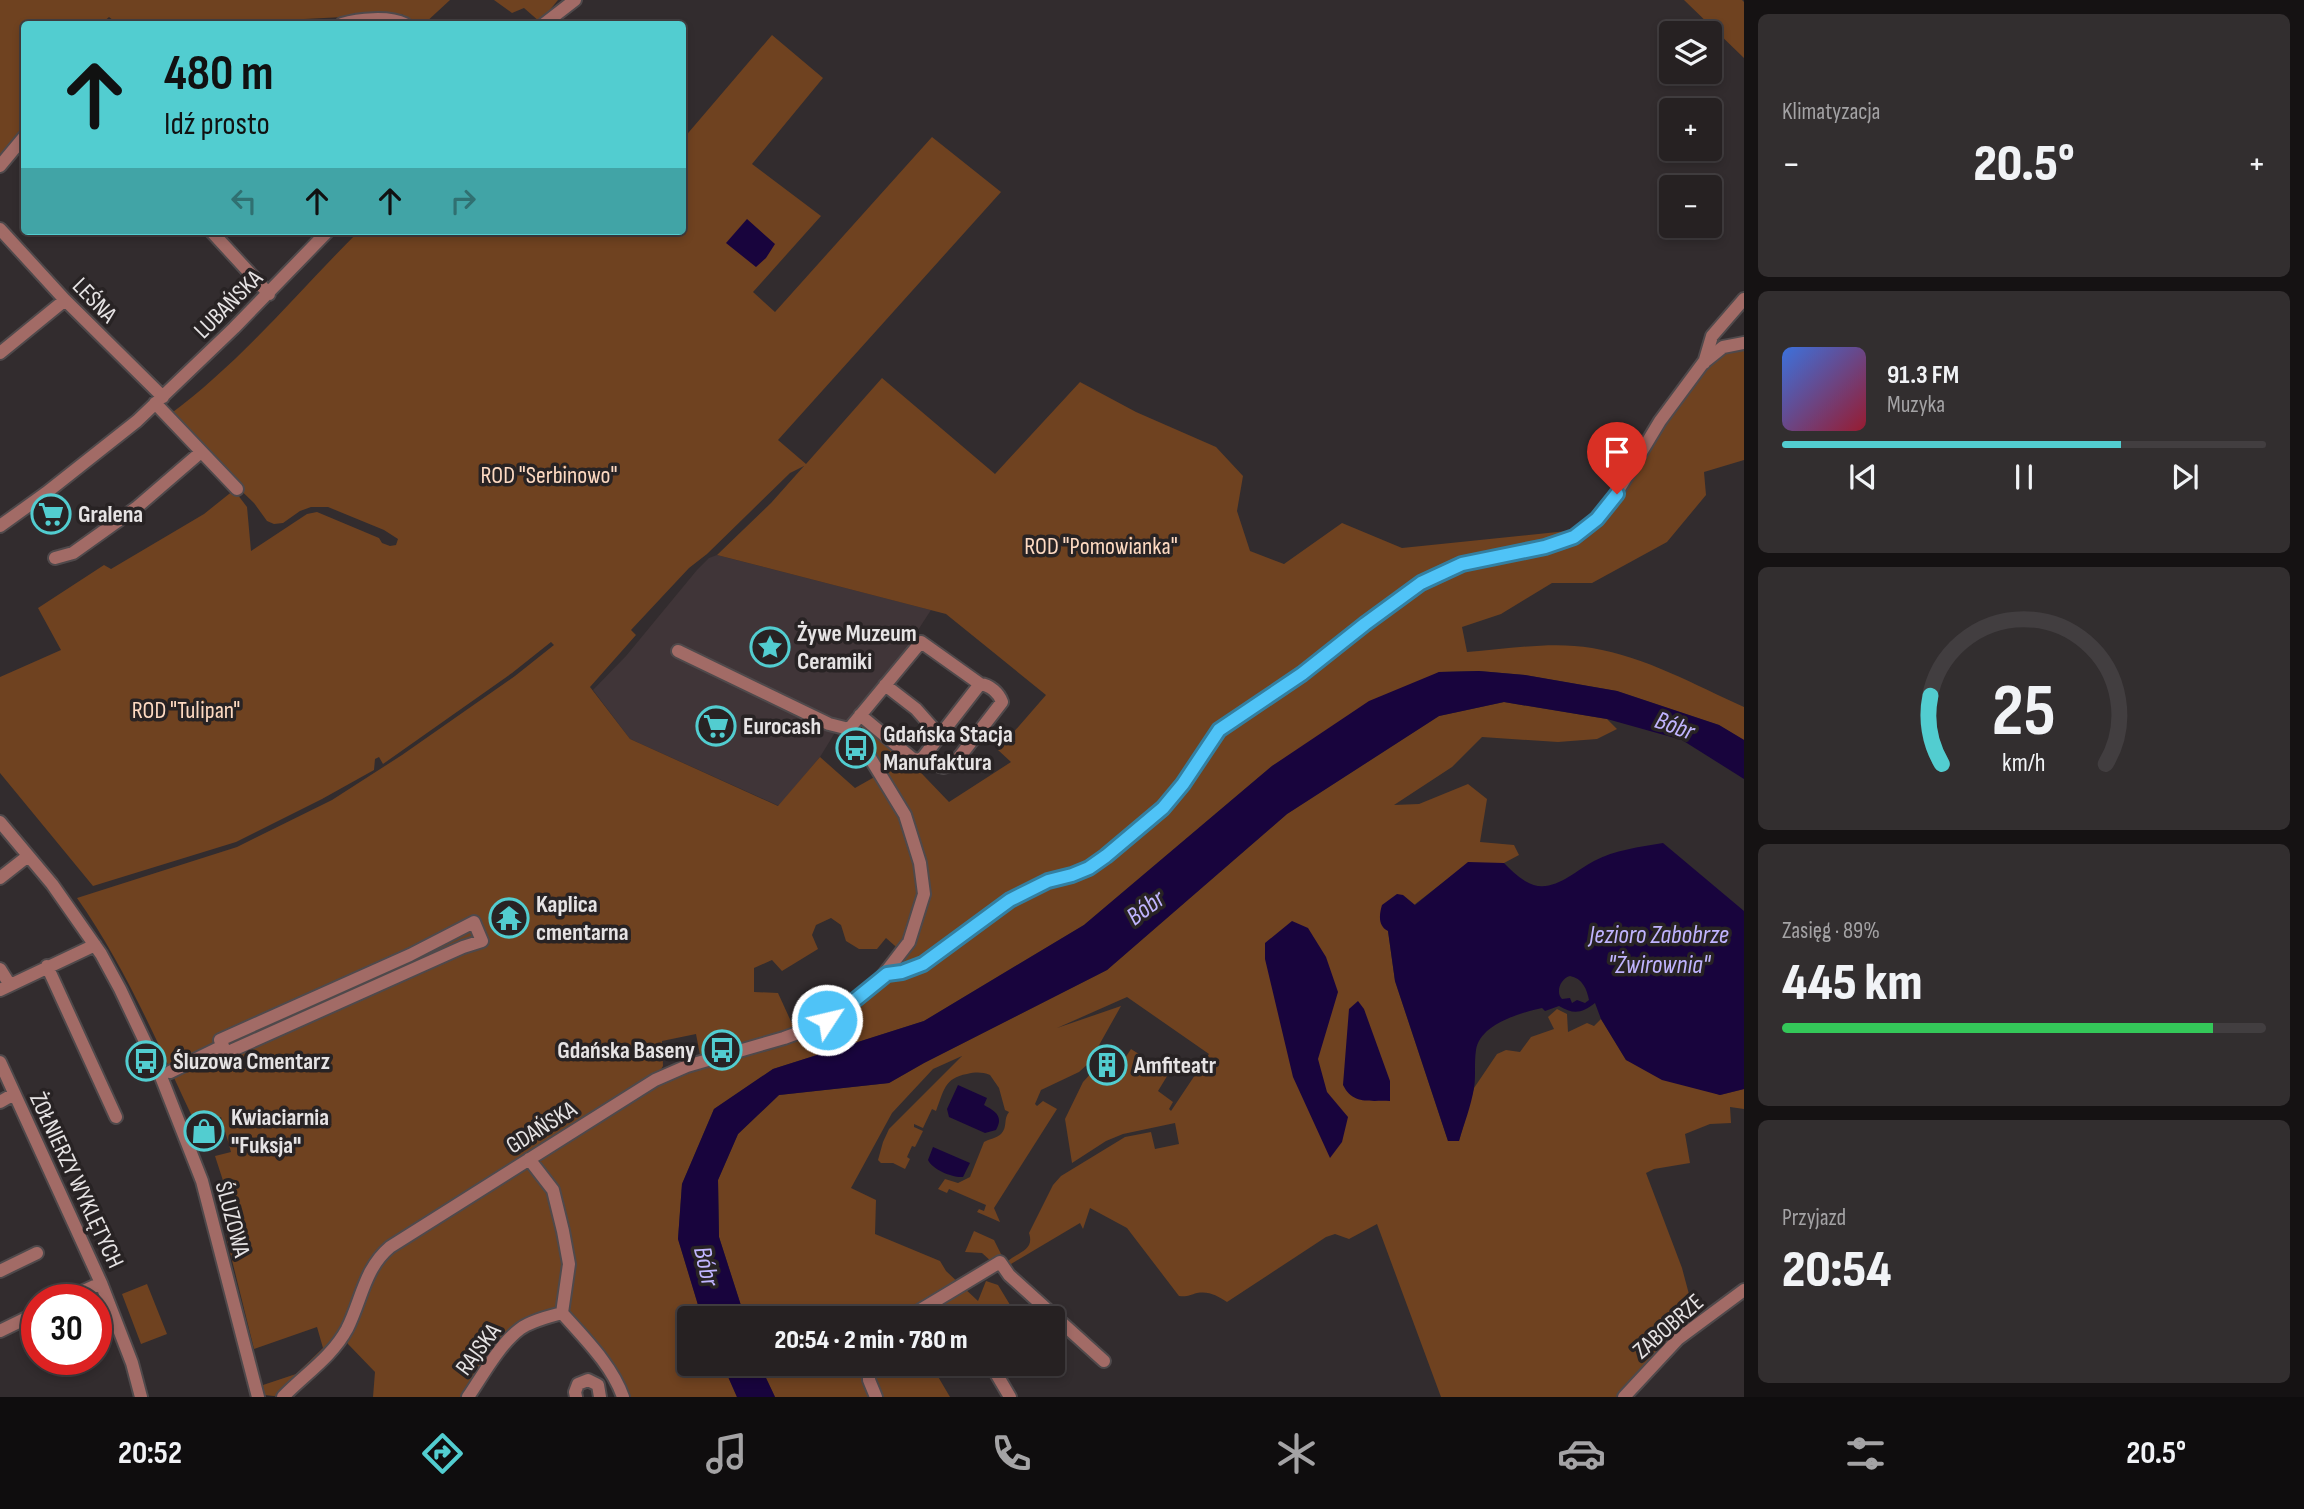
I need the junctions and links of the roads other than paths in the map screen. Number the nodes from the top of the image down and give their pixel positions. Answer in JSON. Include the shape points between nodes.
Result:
{"nodes":[{"id":1,"x":575,"y":0,"type":"edge"},
{"id":2,"x":357,"y":21,"type":"edge"},
{"id":3,"x":399,"y":21,"type":"edge"},
{"id":4,"x":548,"y":21,"type":"edge"},
{"id":5,"x":21,"y":142,"type":"edge"},
{"id":6,"x":0,"y":166,"type":"edge"},
{"id":7,"x":0,"y":229,"type":"edge"},
{"id":8,"x":215,"y":235,"type":"edge"},
{"id":9,"x":324,"y":235,"type":"edge"},
{"id":10,"x":269,"y":294,"type":"junction"},
{"id":11,"x":1744,"y":299,"type":"edge"},
{"id":12,"x":65,"y":300,"type":"junction"},
{"id":13,"x":1744,"y":343,"type":"edge"},
{"id":14,"x":0,"y":353,"type":"edge"},
{"id":15,"x":1703,"y":363,"type":"junction"},
{"id":16,"x":159,"y":400,"type":"junction"},
{"id":17,"x":201,"y":452,"type":"junction"},
{"id":18,"x":237,"y":489,"type":"dead end"},
{"id":19,"x":0,"y":526,"type":"edge"},
{"id":20,"x":55,"y":558,"type":"dead end"},
{"id":21,"x":678,"y":651,"type":"dead end"},
{"id":22,"x":980,"y":684,"type":"junction"},
{"id":23,"x":885,"y":685,"type":"junction"},
{"id":24,"x":860,"y":715,"type":"junction"},
{"id":25,"x":856,"y":735,"type":"junction"},
{"id":26,"x":940,"y":736,"type":"junction"},
{"id":27,"x":921,"y":760,"type":"junction"},
{"id":28,"x":0,"y":821,"type":"edge"},
{"id":29,"x":28,"y":856,"type":"junction"},
{"id":30,"x":0,"y":878,"type":"edge"},
{"id":31,"x":95,"y":945,"type":"junction"},
{"id":32,"x":47,"y":967,"type":"junction"},
{"id":33,"x":0,"y":969,"type":"edge"},
{"id":34,"x":887,"y":974,"type":"junction"},
{"id":35,"x":5,"y":988,"type":"edge"},
{"id":36,"x":223,"y":1046,"type":"junction"},
{"id":37,"x":0,"y":1062,"type":"edge"},
{"id":38,"x":170,"y":1072,"type":"dead end"},
{"id":39,"x":15,"y":1094,"type":"junction"},
{"id":40,"x":0,"y":1101,"type":"edge"},
{"id":41,"x":116,"y":1117,"type":"dead end"},
{"id":42,"x":529,"y":1159,"type":"junction"},
{"id":43,"x":37,"y":1253,"type":"dead end"},
{"id":44,"x":0,"y":1271,"type":"edge"},
{"id":45,"x":101,"y":1283,"type":"joint"},
{"id":46,"x":1744,"y":1290,"type":"edge"},
{"id":47,"x":927,"y":1306,"type":"edge"},
{"id":48,"x":1043,"y":1306,"type":"edge"},
{"id":49,"x":562,"y":1313,"type":"junction"},
{"id":50,"x":21,"y":1321,"type":"edge"},
{"id":51,"x":1065,"y":1326,"type":"edge"},
{"id":52,"x":0,"y":1331,"type":"edge"},
{"id":53,"x":1104,"y":1361,"type":"dead end"},
{"id":54,"x":869,"y":1376,"type":"edge"},
{"id":55,"x":998,"y":1376,"type":"edge"},
{"id":56,"x":141,"y":1397,"type":"edge"},
{"id":57,"x":258,"y":1397,"type":"edge"},
{"id":58,"x":283,"y":1397,"type":"edge"},
{"id":59,"x":468,"y":1397,"type":"edge"},
{"id":60,"x":576,"y":1397,"type":"edge"},
{"id":61,"x":600,"y":1397,"type":"edge"},
{"id":62,"x":623,"y":1397,"type":"edge"},
{"id":63,"x":876,"y":1397,"type":"edge"},
{"id":64,"x":1010,"y":1397,"type":"edge"},
{"id":65,"x":1623,"y":1397,"type":"edge"}],
"edges":[{"from":1,"to":4,"type":"street"},
{"from":2,"to":3,"type":"street"},
{"from":5,"to":6,"type":"street"},
{"from":7,"to":12,"type":"street","name":"LEŚNA"},
{"from":8,"to":10,"type":"street"},
{"from":9,"to":10,"type":"street","name":"LUBAŃSKA"},
{"from":10,"to":16,"type":"street","name":"LUBAŃSKA"},
{"from":11,"to":15,"type":"street","via":[[1712,336]]},
{"from":12,"to":14,"type":"street"},
{"from":12,"to":16,"type":"street","name":"LEŚNA"},
{"from":13,"to":15,"type":"street","via":[[1723,347]]},
{"from":15,"to":34,"type":"street","name":"GDAŃSKA","via":[[1660,421],[1610,505],[1574,537],[1436,575],[1219,730],[1163,808],[1106,856],[1089,868],[1010,900],[923,964]]},
{"from":16,"to":17,"type":"street"},
{"from":16,"to":19,"type":"street","name":"LUBAŃSKA","via":[[110,444]]},
{"from":17,"to":18,"type":"street"},
{"from":17,"to":20,"type":"street","via":[[135,508],[73,553]]},
{"from":21,"to":25,"type":"street"},
{"from":22,"to":23,"type":"street","via":[[921,642]]},
{"from":22,"to":26,"type":"street"},
{"from":22,"to":27,"type":"street","via":[[1002,702],[954,764],[943,767]]},
{"from":23,"to":24,"type":"street"},
{"from":23,"to":26,"type":"street"},
{"from":24,"to":25,"type":"street"},
{"from":24,"to":27,"type":"street","via":[[913,759]]},
{"from":25,"to":34,"type":"street","name":"GDAŃSKA","via":[[905,815],[923,879],[915,927]]},
{"from":26,"to":27,"type":"street"},
{"from":28,"to":29,"type":"street","name":"ŚLUZOWA"},
{"from":29,"to":30,"type":"street"},
{"from":29,"to":31,"type":"street","name":"ŚLUZOWA"},
{"from":31,"to":32,"type":"street"},
{"from":31,"to":57,"type":"street","name":"ŚLUZOWA","via":[[155,1064],[202,1181]]},
{"from":32,"to":35,"type":"street"},
{"from":32,"to":41,"type":"street"},
{"from":33,"to":35,"type":"street"},
{"from":34,"to":42,"type":"street","name":"GDAŃSKA","via":[[814,1027],[674,1071]]},
{"from":36,"to":36,"type":"street","via":[[226,1054],[482,941],[474,922],[220,1040]]},
{"from":36,"to":38,"type":"street"},
{"from":37,"to":39,"type":"street","name":"ŻOŁNIERZY WYKLĘTYCH"},
{"from":39,"to":40,"type":"street"},
{"from":39,"to":45,"type":"street","name":"ŻOŁNIERZY WYKLĘTYCH"},
{"from":42,"to":49,"type":"street","via":[[553,1190],[564,1231],[569,1264]]},
{"from":42,"to":58,"type":"street","name":"GDAŃSKA","via":[[382,1254],[333,1350]]},
{"from":43,"to":44,"type":"street"},
{"from":45,"to":56,"type":"street","name":"ŻOŁNIERZY WYKLĘTYCH"},
{"from":46,"to":65,"type":"street","name":"ZABOBRZE","via":[[1678,1339]]},
{"from":47,"to":48,"type":"street","via":[[1000,1262]]},
{"from":49,"to":59,"type":"street","name":"RAJSKA","via":[[520,1329]]},
{"from":49,"to":62,"type":"street","via":[[598,1355]]},
{"from":50,"to":52,"type":"street"},
{"from":51,"to":53,"type":"street"},
{"from":54,"to":63,"type":"street"},
{"from":55,"to":64,"type":"street"},
{"from":60,"to":61,"type":"street","via":[[578,1384],[588,1380],[598,1385]]}]}
